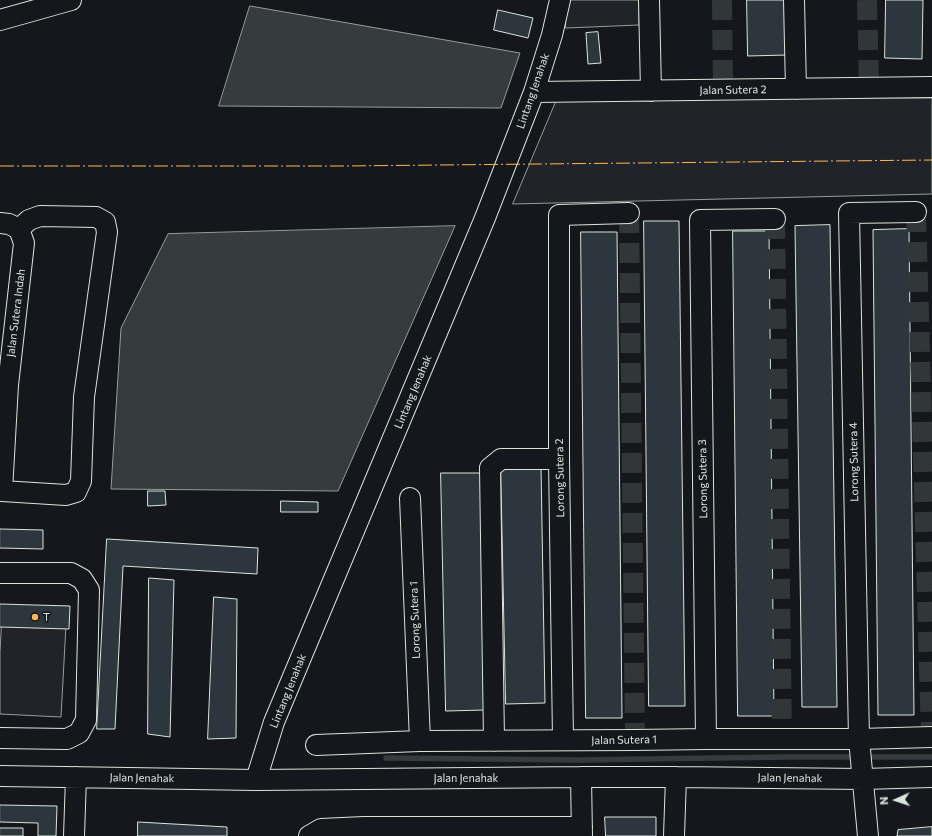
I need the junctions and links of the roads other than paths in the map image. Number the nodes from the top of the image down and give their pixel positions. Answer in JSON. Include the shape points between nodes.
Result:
{"nodes":[{"id":1,"x":71,"y":0,"type":"edge"},
{"id":2,"x":649,"y":0,"type":"edge"},
{"id":3,"x":794,"y":0,"type":"edge"},
{"id":4,"x":555,"y":2,"type":"edge"},
{"id":5,"x":0,"y":20,"type":"edge"},
{"id":6,"x":932,"y":87,"type":"edge"},
{"id":7,"x":796,"y":89,"type":"junction"},
{"id":8,"x":651,"y":91,"type":"junction"},
{"id":9,"x":534,"y":92,"type":"junction"},
{"id":10,"x":916,"y":212,"type":"dead end"},
{"id":11,"x":629,"y":213,"type":"dead end"},
{"id":12,"x":775,"y":219,"type":"dead end"},
{"id":13,"x":0,"y":223,"type":"edge"},
{"id":14,"x":19,"y":229,"type":"junction"},
{"id":15,"x":4,"y":385,"type":"edge"},
{"id":16,"x":560,"y":459,"type":"junction"},
{"id":17,"x":410,"y":498,"type":"dead end"},
{"id":18,"x":0,"y":572,"type":"edge"},
{"id":19,"x":932,"y":737,"type":"edge"},
{"id":20,"x":0,"y":738,"type":"edge"},
{"id":21,"x":706,"y":739,"type":"junction"},
{"id":22,"x":859,"y":739,"type":"junction"},
{"id":23,"x":563,"y":740,"type":"junction"},
{"id":24,"x":420,"y":741,"type":"junction"},
{"id":25,"x":494,"y":741,"type":"junction"},
{"id":26,"x":316,"y":745,"type":"dead end"},
{"id":27,"x":0,"y":776,"type":"edge"},
{"id":28,"x":76,"y":777,"type":"junction"},
{"id":29,"x":581,"y":777,"type":"junction"},
{"id":30,"x":676,"y":777,"type":"junction"},
{"id":31,"x":932,"y":777,"type":"edge"},
{"id":32,"x":863,"y":779,"type":"junction"},
{"id":33,"x":256,"y":780,"type":"junction"},
{"id":34,"x":364,"y":832,"type":"edge"},
{"id":35,"x":582,"y":832,"type":"edge"},
{"id":36,"x":74,"y":836,"type":"edge"},
{"id":37,"x":309,"y":836,"type":"edge"},
{"id":38,"x":674,"y":836,"type":"edge"},
{"id":39,"x":868,"y":836,"type":"edge"}],
"edges":[{"from":1,"to":5,"type":"street"},
{"from":2,"to":8,"type":"street"},
{"from":3,"to":7,"type":"street"},
{"from":4,"to":9,"type":"street","name":"Lintang Jenahak","via":[[552,35]]},
{"from":6,"to":7,"type":"street","name":"Jalan Sutera 2"},
{"from":7,"to":8,"type":"street","name":"Jalan Sutera 2"},
{"from":8,"to":9,"type":"street","name":"Jalan Sutera 2"},
{"from":9,"to":33,"type":"street","name":"Lintang Jenahak","via":[[482,225],[274,722]]},
{"from":10,"to":22,"type":"street","name":"Lorong Sutera 4","via":[[849,212]]},
{"from":11,"to":16,"type":"street","name":"Lorong Sutera 2","via":[[559,215]]},
{"from":12,"to":21,"type":"street","name":"Lorong Sutera 3","via":[[700,220]]},
{"from":13,"to":14,"type":"street"},
{"from":14,"to":15,"type":"street","name":"Jalan Sutera Indah","via":[[24,242]]},
{"from":14,"to":15,"type":"street","name":"Jalan Sutera Indah","via":[[29,220],[40,216],[96,217],[105,222],[107,232],[84,397],[81,481],[76,492],[66,495],[2,491]]},
{"from":16,"to":23,"type":"street","name":"Lorong Sutera 2"},
{"from":16,"to":25,"type":"street","via":[[502,459],[490,468]]},
{"from":17,"to":24,"type":"street","name":"Lorong Sutera 1"},
{"from":18,"to":20,"type":"street","via":[[71,573],[82,579],[89,590],[86,720],[80,733],[67,739]]},
{"from":19,"to":22,"type":"street","name":"Jalan Sutera 1"},
{"from":21,"to":22,"type":"street","name":"Jalan Sutera 1"},
{"from":21,"to":23,"type":"street","name":"Jalan Sutera 1"},
{"from":22,"to":32,"type":"street","name":"Lorong Sutera 4"},
{"from":23,"to":25,"type":"street","name":"Jalan Sutera 1"},
{"from":24,"to":25,"type":"street","name":"Jalan Sutera 1"},
{"from":24,"to":26,"type":"street","name":"Jalan Sutera 1"},
{"from":27,"to":28,"type":"street","name":"Jalan Jenahak"},
{"from":28,"to":33,"type":"street","name":"Jalan Jenahak"},
{"from":28,"to":36,"type":"street"},
{"from":29,"to":30,"type":"street","name":"Jalan Jenahak"},
{"from":29,"to":33,"type":"street","name":"Jalan Jenahak"},
{"from":29,"to":35,"type":"street"},
{"from":30,"to":32,"type":"street","name":"Jalan Jenahak"},
{"from":30,"to":38,"type":"street"},
{"from":31,"to":32,"type":"street","name":"Jalan Jenahak"},
{"from":32,"to":39,"type":"street","name":"Lorong Sutera 4"},
{"from":34,"to":35,"type":"street"},
{"from":34,"to":37,"type":"street","via":[[321,829]]}]}
